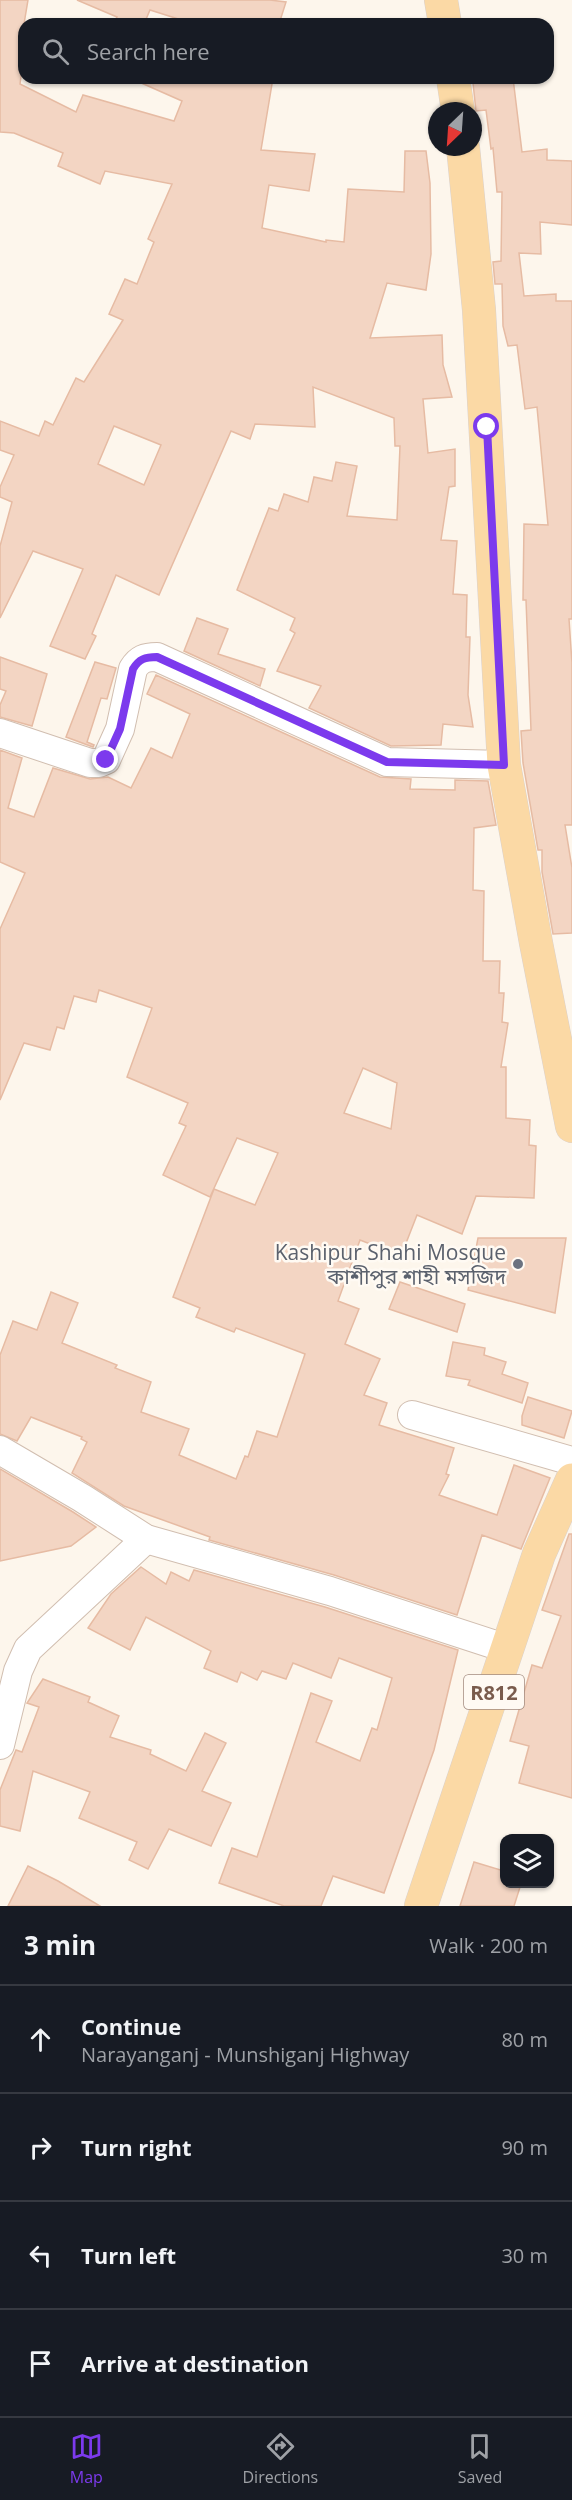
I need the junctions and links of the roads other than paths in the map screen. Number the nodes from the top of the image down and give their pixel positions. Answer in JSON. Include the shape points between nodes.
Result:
{"nodes":[{"id":1,"x":441,"y":0,"type":"edge"},
{"id":2,"x":444,"y":18,"type":"edge"},
{"id":3,"x":454,"y":84,"type":"edge"},
{"id":4,"x":457,"y":102,"type":"edge"},
{"id":5,"x":464,"y":156,"type":"edge"},
{"id":6,"x":2,"y":737,"type":"edge"},
{"id":7,"x":504,"y":765,"type":"junction"},
{"id":8,"x":572,"y":1126,"type":"edge"},
{"id":9,"x":412,"y":1415,"type":"dead end"},
{"id":10,"x":0,"y":1450,"type":"edge"},
{"id":11,"x":572,"y":1461,"type":"edge"},
{"id":12,"x":572,"y":1480,"type":"edge"},
{"id":13,"x":146,"y":1539,"type":"junction"},
{"id":14,"x":508,"y":1649,"type":"junction"},
{"id":15,"x":0,"y":1745,"type":"edge"},
{"id":16,"x":421,"y":1906,"type":"edge"}],
"edges":[{"from":1,"to":2,"type":"main road"},
{"from":3,"to":4,"type":"main road"},
{"from":5,"to":7,"type":"main road","via":[[480,322]]},
{"from":6,"to":7,"type":"street","via":[[90,763],[106,760],[120,729],[133,669],[137,661],[157,657],[387,762]]},
{"from":7,"to":8,"type":"main road"},
{"from":9,"to":11,"type":"street"},
{"from":10,"to":13,"type":"street"},
{"from":12,"to":14,"type":"main road","number":"R812","via":[[539,1554]]},
{"from":13,"to":14,"type":"street","via":[[330,1591]]},
{"from":13,"to":15,"type":"street","via":[[28,1649],[18,1671]]},
{"from":14,"to":16,"type":"main road","number":"R812"}]}
